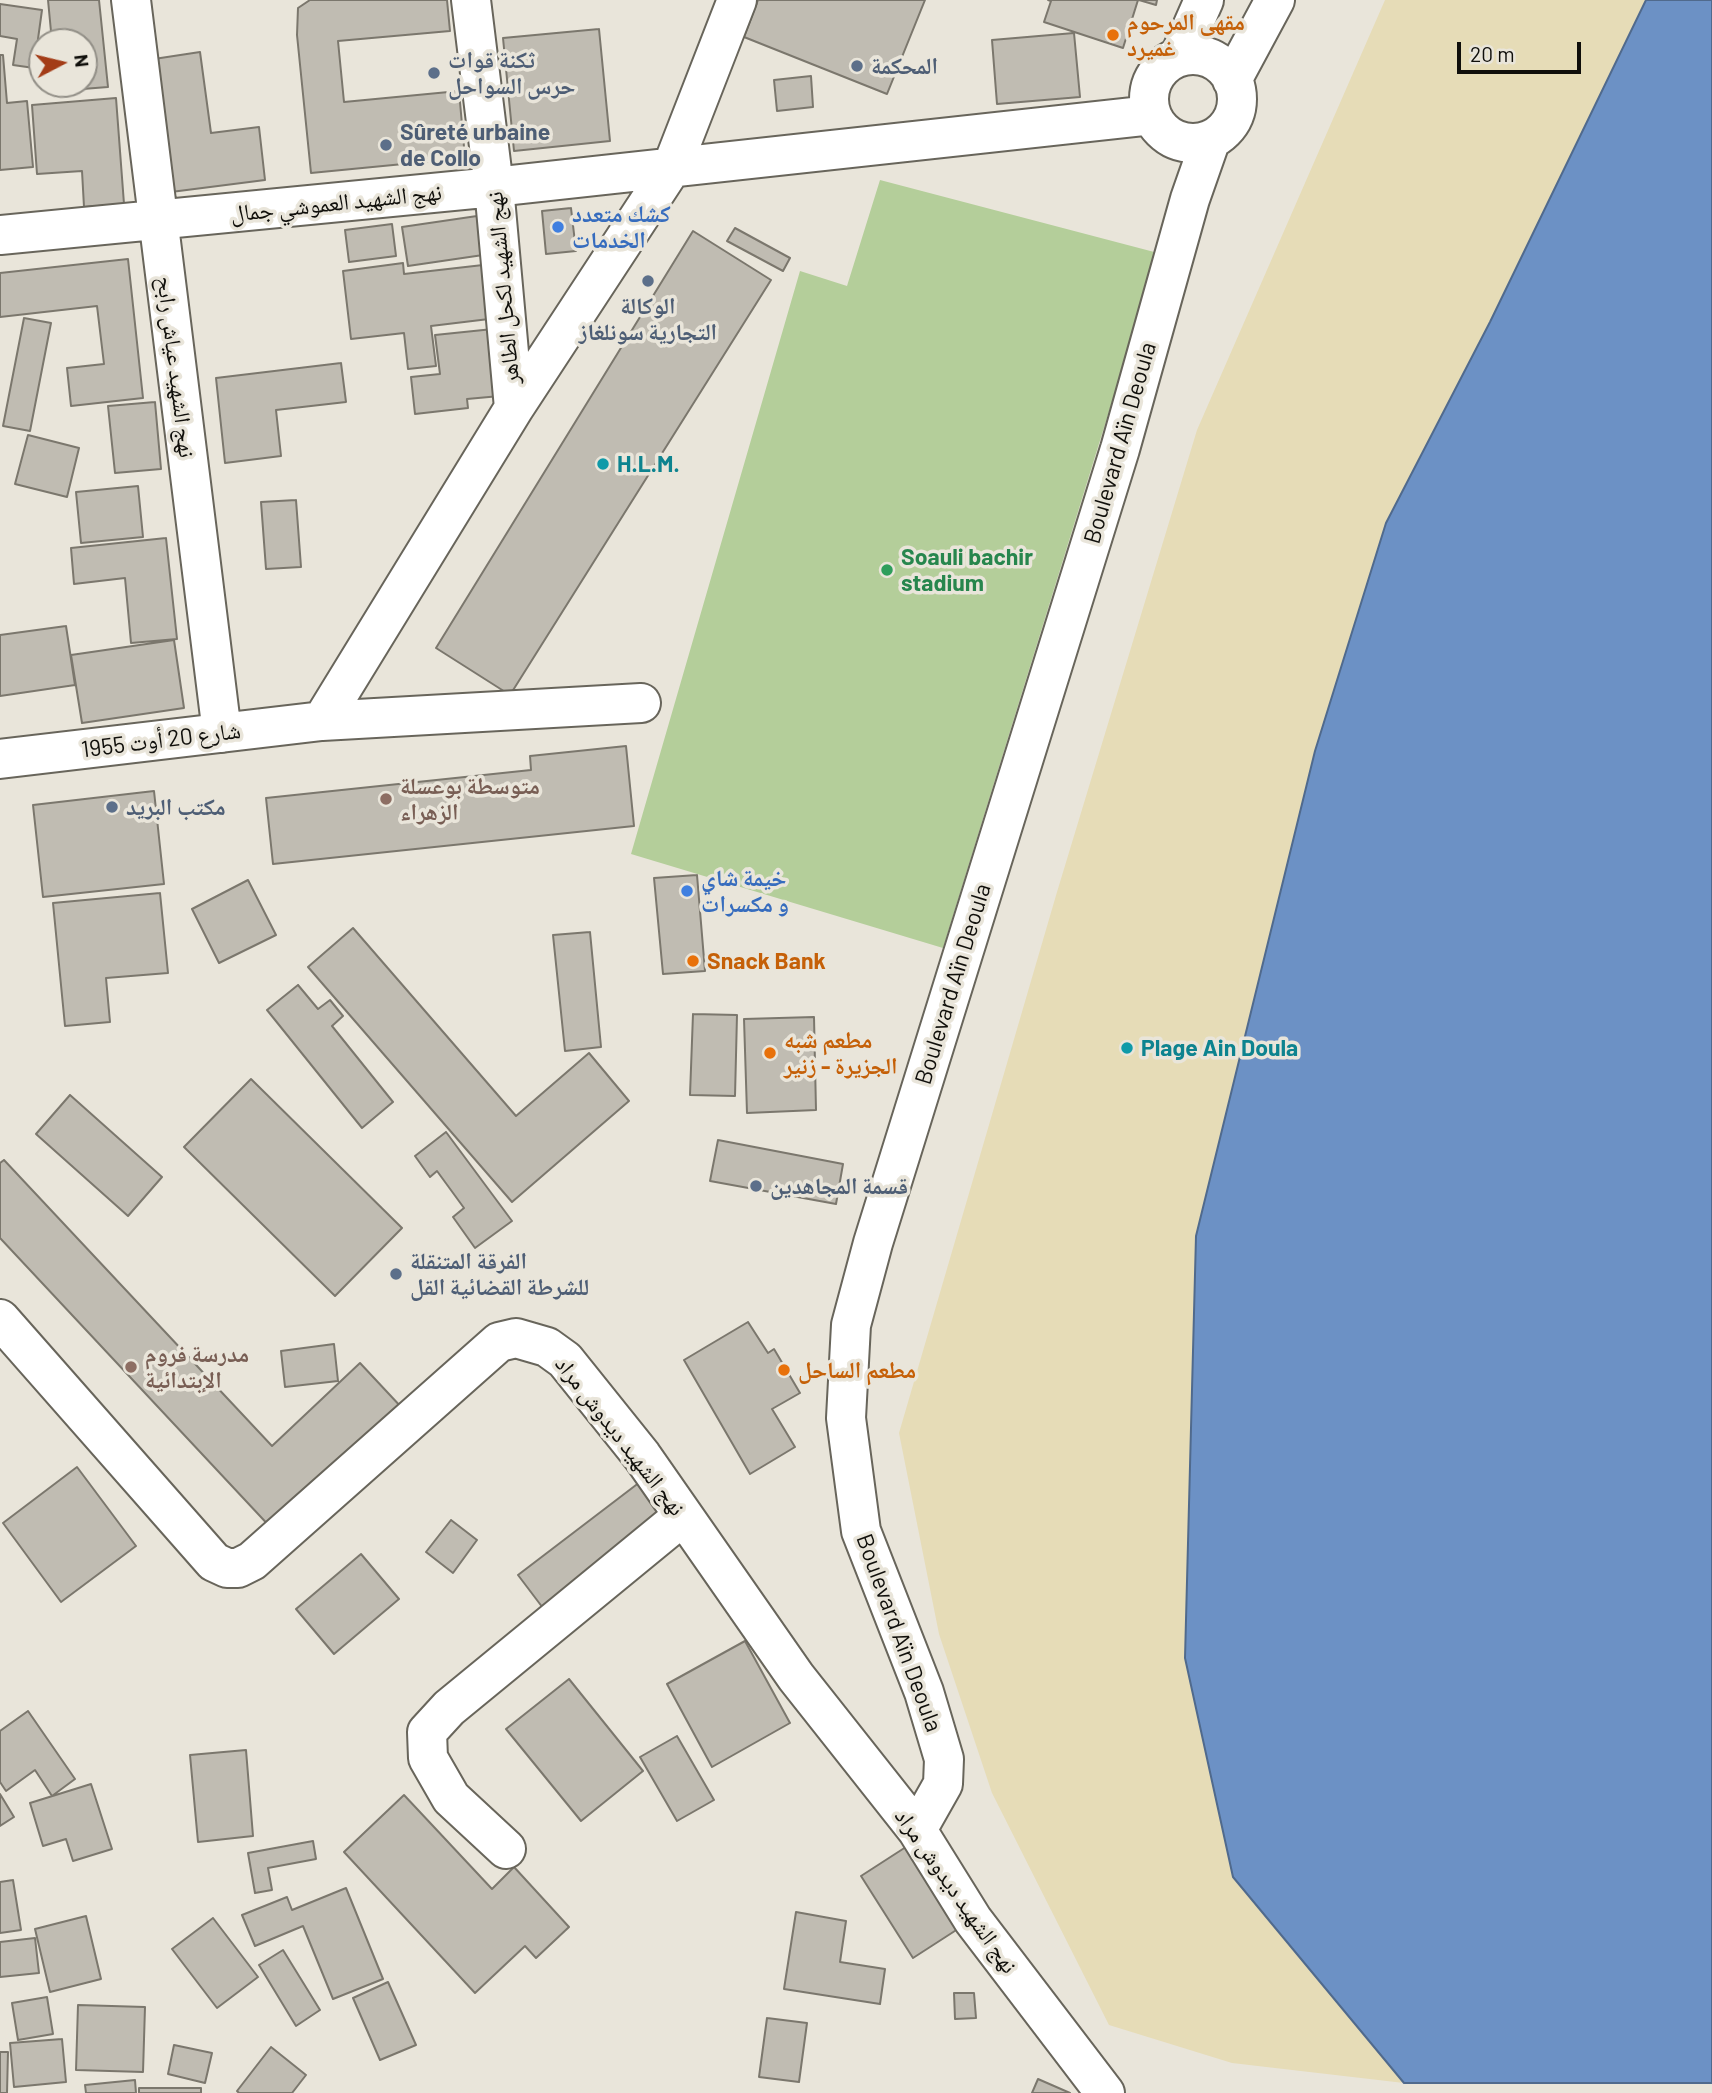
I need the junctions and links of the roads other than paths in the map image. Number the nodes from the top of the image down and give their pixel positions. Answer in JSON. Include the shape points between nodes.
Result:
{"nodes":[{"id":1,"x":131,"y":0,"type":"edge"},
{"id":2,"x":471,"y":0,"type":"edge"},
{"id":3,"x":737,"y":0,"type":"edge"},
{"id":4,"x":1204,"y":0,"type":"edge"},
{"id":5,"x":1275,"y":0,"type":"edge"},
{"id":6,"x":1179,"y":57,"type":"junction"},
{"id":7,"x":1232,"y":80,"type":"junction"},
{"id":8,"x":1152,"y":115,"type":"junction"},
{"id":9,"x":1211,"y":139,"type":"junction"},
{"id":10,"x":672,"y":167,"type":"junction"},
{"id":11,"x":494,"y":187,"type":"junction"},
{"id":12,"x":158,"y":220,"type":"junction"},
{"id":13,"x":0,"y":235,"type":"edge"},
{"id":14,"x":514,"y":408,"type":"junction"},
{"id":15,"x":641,"y":703,"type":"dead end"},
{"id":16,"x":322,"y":721,"type":"junction"},
{"id":17,"x":222,"y":733,"type":"junction"},
{"id":18,"x":0,"y":760,"type":"edge"},
{"id":19,"x":0,"y":1319,"type":"edge"},
{"id":20,"x":683,"y":1516,"type":"junction"},
{"id":21,"x":917,"y":1830,"type":"junction"},
{"id":22,"x":506,"y":1849,"type":"dead end"},
{"id":23,"x":1105,"y":2093,"type":"edge"}],
"edges":[{"from":1,"to":12,"type":"street","name":"نهج الشهيد عياش رابح"},
{"from":2,"to":11,"type":"street","name":"نهج الشهيد لكحل الطاهر"},
{"from":3,"to":10,"type":"street"},
{"from":4,"to":6,"type":"street"},
{"from":5,"to":7,"type":"street"},
{"from":6,"to":7,"type":"street","via":[[1199,55],[1219,64]]},
{"from":6,"to":8,"type":"street","via":[[1163,66],[1153,80],[1149,97]]},
{"from":7,"to":9,"type":"street","via":[[1235,114]]},
{"from":8,"to":9,"type":"street","via":[[1161,130],[1176,141],[1194,144]]},
{"from":8,"to":10,"type":"street","name":"نهج الشهيد العموشي جمال"},
{"from":9,"to":21,"type":"street","name":"Boulevard Aïn Deoula","via":[[851,1325],[846,1418],[861,1531],[924,1692],[944,1759],[943,1784]]},
{"from":10,"to":11,"type":"street","name":"نهج الشهيد العموشي جمال"},
{"from":10,"to":14,"type":"street"},
{"from":11,"to":12,"type":"street","name":"نهج الشهيد العموشي جمال"},
{"from":11,"to":14,"type":"street","name":"نهج الشهيد لكحل الطاهر"},
{"from":12,"to":13,"type":"street","name":"نهج الشهيد العموشي جمال"},
{"from":12,"to":17,"type":"street","name":"نهج الشهيد عياش رابح"},
{"from":14,"to":16,"type":"street"},
{"from":15,"to":16,"type":"street","name":"شارع 20 أوت 1955"},
{"from":16,"to":17,"type":"street","name":"شارع 20 أوت 1955"},
{"from":17,"to":18,"type":"street","name":"شارع 20 أوت 1955"},
{"from":19,"to":20,"type":"street","name":"نهج الشهيد ديدوش مراد","via":[[214,1562],[227,1568],[252,1561],[499,1342],[516,1338],[547,1347],[565,1360]]},
{"from":20,"to":21,"type":"street","name":"نهج الشهيد ديدوش مراد","via":[[796,1677]]},
{"from":20,"to":22,"type":"street","via":[[449,1708],[427,1732],[428,1758],[452,1798]]},
{"from":21,"to":23,"type":"street","name":"نهج الشهيد ديدوش مراد","via":[[973,1920]]}]}
